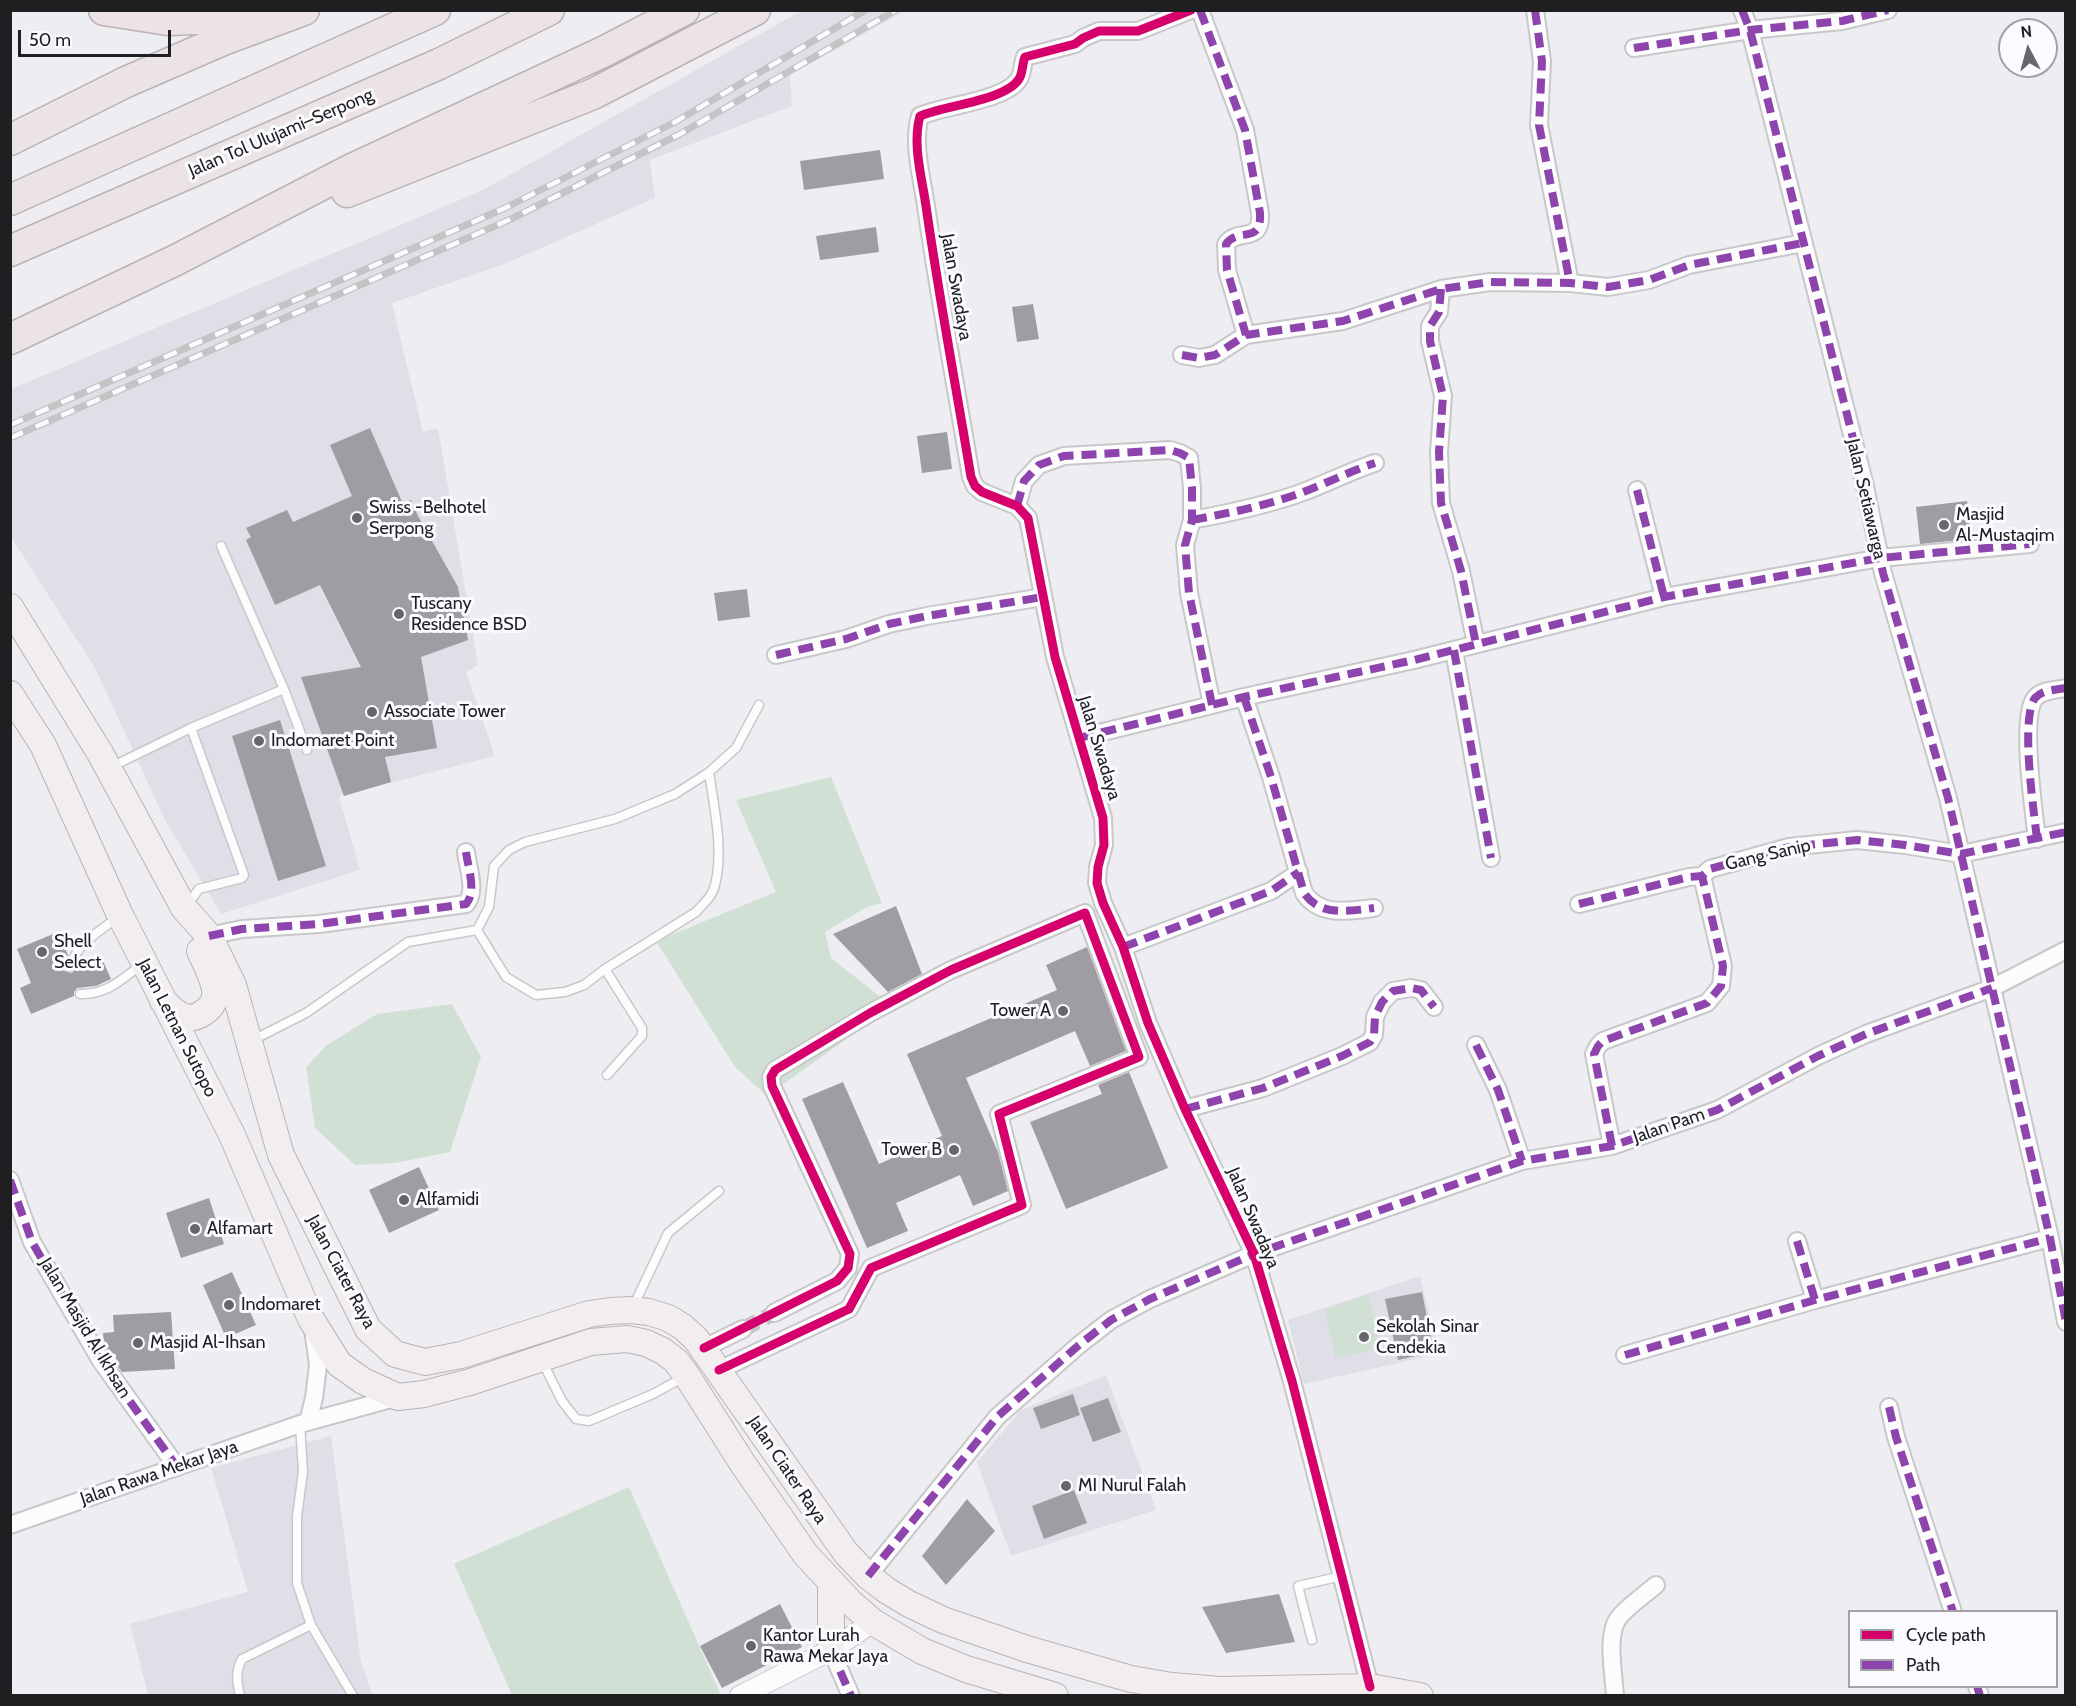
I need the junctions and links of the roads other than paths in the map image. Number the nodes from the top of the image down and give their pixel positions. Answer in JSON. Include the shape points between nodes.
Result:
{"nodes":[{"id":1,"x":104,"y":10,"type":"edge"},
{"id":2,"x":263,"y":10,"type":"edge"},
{"id":3,"x":304,"y":10,"type":"edge"},
{"id":4,"x":435,"y":10,"type":"edge"},
{"id":5,"x":549,"y":10,"type":"edge"},
{"id":6,"x":567,"y":10,"type":"edge"},
{"id":7,"x":684,"y":10,"type":"edge"},
{"id":8,"x":755,"y":10,"type":"edge"},
{"id":9,"x":1191,"y":10,"type":"edge"},
{"id":10,"x":1200,"y":10,"type":"edge"},
{"id":11,"x":1535,"y":10,"type":"edge"},
{"id":12,"x":1742,"y":10,"type":"edge"},
{"id":13,"x":1888,"y":10,"type":"edge"},
{"id":14,"x":1750,"y":30,"type":"junction"},
{"id":15,"x":1634,"y":48,"type":"dead end"},
{"id":16,"x":440,"y":64,"type":"junction"},
{"id":17,"x":10,"y":140,"type":"edge"},
{"id":18,"x":10,"y":200,"type":"edge"},
{"id":19,"x":1803,"y":243,"type":"junction"},
{"id":20,"x":10,"y":251,"type":"edge"},
{"id":21,"x":174,"y":261,"type":"junction"},
{"id":22,"x":1570,"y":284,"type":"junction"},
{"id":23,"x":1441,"y":289,"type":"junction"},
{"id":24,"x":1246,"y":335,"type":"junction"},
{"id":25,"x":10,"y":339,"type":"edge"},
{"id":26,"x":1182,"y":356,"type":"dead end"},
{"id":27,"x":1375,"y":463,"type":"dead end"},
{"id":28,"x":1636,"y":489,"type":"dead end"},
{"id":29,"x":1017,"y":506,"type":"junction"},
{"id":30,"x":1192,"y":520,"type":"junction"},
{"id":31,"x":2030,"y":544,"type":"dead end"},
{"id":32,"x":221,"y":546,"type":"dead end"},
{"id":33,"x":1880,"y":558,"type":"junction"},
{"id":34,"x":1043,"y":597,"type":"junction"},
{"id":35,"x":1664,"y":597,"type":"junction"},
{"id":36,"x":10,"y":607,"type":"edge"},
{"id":37,"x":1476,"y":644,"type":"junction"},
{"id":38,"x":1454,"y":650,"type":"junction"},
{"id":39,"x":776,"y":656,"type":"dead end"},
{"id":40,"x":2066,"y":688,"type":"edge"},
{"id":41,"x":284,"y":689,"type":"junction"},
{"id":42,"x":10,"y":694,"type":"edge"},
{"id":43,"x":1244,"y":697,"type":"junction"},
{"id":44,"x":759,"y":705,"type":"dead end"},
{"id":45,"x":1212,"y":705,"type":"junction"},
{"id":46,"x":191,"y":728,"type":"junction"},
{"id":47,"x":1080,"y":738,"type":"junction"},
{"id":48,"x":307,"y":750,"type":"dead end"},
{"id":49,"x":108,"y":768,"type":"junction"},
{"id":50,"x":709,"y":772,"type":"junction"},
{"id":51,"x":2066,"y":832,"type":"edge"},
{"id":52,"x":2037,"y":839,"type":"junction"},
{"id":53,"x":466,"y":852,"type":"dead end"},
{"id":54,"x":1961,"y":854,"type":"junction"},
{"id":55,"x":1491,"y":858,"type":"dead end"},
{"id":56,"x":1299,"y":872,"type":"junction"},
{"id":57,"x":1702,"y":876,"type":"junction"},
{"id":58,"x":1579,"y":904,"type":"dead end"},
{"id":59,"x":1374,"y":908,"type":"dead end"},
{"id":60,"x":184,"y":909,"type":"junction"},
{"id":61,"x":120,"y":915,"type":"junction"},
{"id":62,"x":477,"y":930,"type":"junction"},
{"id":63,"x":208,"y":936,"type":"junction"},
{"id":64,"x":1123,"y":947,"type":"junction"},
{"id":65,"x":2066,"y":950,"type":"edge"},
{"id":66,"x":144,"y":963,"type":"junction"},
{"id":67,"x":69,"y":968,"type":"dead end"},
{"id":68,"x":605,"y":969,"type":"junction"},
{"id":69,"x":1992,"y":988,"type":"junction"},
{"id":70,"x":80,"y":994,"type":"dead end"},
{"id":71,"x":163,"y":1001,"type":"junction"},
{"id":72,"x":1434,"y":1006,"type":"dead end"},
{"id":73,"x":249,"y":1042,"type":"junction"},
{"id":74,"x":1476,"y":1045,"type":"dead end"},
{"id":75,"x":607,"y":1075,"type":"dead end"},
{"id":76,"x":1185,"y":1109,"type":"junction"},
{"id":77,"x":1612,"y":1146,"type":"junction"},
{"id":78,"x":1522,"y":1161,"type":"junction"},
{"id":79,"x":10,"y":1180,"type":"edge"},
{"id":80,"x":719,"y":1191,"type":"dead end"},
{"id":81,"x":2050,"y":1239,"type":"junction"},
{"id":82,"x":1797,"y":1241,"type":"dead end"},
{"id":83,"x":1254,"y":1254,"type":"junction"},
{"id":84,"x":1815,"y":1300,"type":"junction"},
{"id":85,"x":631,"y":1310,"type":"junction"},
{"id":86,"x":774,"y":1313,"type":"tunnel mouth"},
{"id":87,"x":311,"y":1319,"type":"junction"},
{"id":88,"x":2066,"y":1322,"type":"edge"},
{"id":89,"x":743,"y":1329,"type":"tunnel mouth"},
{"id":90,"x":704,"y":1348,"type":"junction"},
{"id":91,"x":1625,"y":1355,"type":"dead end"},
{"id":92,"x":541,"y":1359,"type":"junction"},
{"id":93,"x":719,"y":1370,"type":"junction"},
{"id":94,"x":687,"y":1376,"type":"junction"},
{"id":95,"x":398,"y":1397,"type":"junction"},
{"id":96,"x":1889,"y":1407,"type":"dead end"},
{"id":97,"x":304,"y":1423,"type":"junction"},
{"id":98,"x":177,"y":1467,"type":"junction"},
{"id":99,"x":10,"y":1525,"type":"edge"},
{"id":100,"x":868,"y":1576,"type":"junction"},
{"id":101,"x":1342,"y":1576,"type":"junction"},
{"id":102,"x":831,"y":1582,"type":"junction"},
{"id":103,"x":1656,"y":1585,"type":"dead end"},
{"id":104,"x":1953,"y":1610,"type":"edge"},
{"id":105,"x":873,"y":1622,"type":"junction"},
{"id":106,"x":311,"y":1625,"type":"junction"},
{"id":107,"x":1312,"y":1640,"type":"dead end"},
{"id":108,"x":831,"y":1650,"type":"junction"},
{"id":109,"x":1370,"y":1687,"type":"junction"},
{"id":110,"x":240,"y":1695,"type":"edge"},
{"id":111,"x":353,"y":1695,"type":"edge"},
{"id":112,"x":740,"y":1695,"type":"edge"},
{"id":113,"x":851,"y":1695,"type":"edge"},
{"id":114,"x":1055,"y":1695,"type":"edge"},
{"id":115,"x":1411,"y":1695,"type":"edge"},
{"id":116,"x":1615,"y":1695,"type":"edge"}],
"edges":[{"from":1,"to":2,"type":"highway","via":[[168,20],[223,18]]},
{"from":3,"to":17,"type":"highway","via":[[126,82]]},
{"from":4,"to":18,"type":"highway"},
{"from":5,"to":16,"type":"highway","name":"Jalan Tol Ulujami–Serpong"},
{"from":6,"to":16,"type":"highway"},
{"from":7,"to":21,"type":"highway","via":[[352,169]]},
{"from":8,"to":21,"type":"highway","via":[[593,94]]},
{"from":9,"to":29,"type":"street","name":"Jalan Swadaya","via":[[1138,31],[1099,30],[1075,44],[1025,57],[1021,77],[1000,94],[920,116],[920,160],[971,477],[982,492]]},
{"from":10,"to":24,"type":"street","via":[[1245,130],[1260,213],[1258,230],[1231,238],[1226,244],[1227,270]]},
{"from":11,"to":22,"type":"street","via":[[1542,62],[1539,125]]},
{"from":12,"to":14,"type":"street","name":"Jalan Setiawarga"},
{"from":13,"to":14,"type":"street","via":[[1842,21]]},
{"from":14,"to":15,"type":"street"},
{"from":14,"to":19,"type":"street","name":"Jalan Setiawarga"},
{"from":16,"to":20,"type":"highway","name":"Jalan Tol Ulujami–Serpong"},
{"from":19,"to":22,"type":"street","via":[[1689,265],[1649,280],[1608,287]]},
{"from":19,"to":33,"type":"street","name":"Jalan Setiawarga"},
{"from":21,"to":25,"type":"highway"},
{"from":22,"to":23,"type":"street","via":[[1490,282]]},
{"from":23,"to":24,"type":"street","via":[[1343,321]]},
{"from":23,"to":37,"type":"street","via":[[1439,312],[1430,326],[1443,396],[1441,502]]},
{"from":24,"to":26,"type":"street","via":[[1215,355]]},
{"from":27,"to":30,"type":"street","via":[[1305,491]]},
{"from":28,"to":35,"type":"street"},
{"from":29,"to":30,"type":"street","via":[[1024,482],[1040,465],[1064,456],[1170,450],[1189,458]]},
{"from":29,"to":34,"type":"street","name":"Jalan Swadaya","via":[[1028,518]]},
{"from":30,"to":45,"type":"street","via":[[1185,545],[1188,584]]},
{"from":31,"to":33,"type":"street"},
{"from":32,"to":41,"type":"lane"},
{"from":33,"to":35,"type":"street"},
{"from":33,"to":54,"type":"street","name":"Jalan Setiawarga"},
{"from":34,"to":39,"type":"street","via":[[889,624]]},
{"from":34,"to":47,"type":"street","name":"Jalan Swadaya","via":[[1055,657]]},
{"from":35,"to":37,"type":"street"},
{"from":36,"to":49,"type":"main road"},
{"from":37,"to":38,"type":"street"},
{"from":38,"to":43,"type":"street"},
{"from":38,"to":55,"type":"street"},
{"from":40,"to":52,"type":"street","via":[[2040,693],[2033,700],[2029,722]]},
{"from":41,"to":46,"type":"lane"},
{"from":41,"to":48,"type":"lane"},
{"from":42,"to":61,"type":"main road","name":"Jalan Letnan Sutopo","via":[[43,745]]},
{"from":43,"to":45,"type":"street"},
{"from":43,"to":56,"type":"street"},
{"from":44,"to":50,"type":"lane","via":[[736,748]]},
{"from":45,"to":47,"type":"street"},
{"from":46,"to":49,"type":"lane"},
{"from":46,"to":60,"type":"lane","via":[[244,875],[199,889]]},
{"from":47,"to":64,"type":"street","name":"Jalan Swadaya","via":[[1103,818],[1104,845],[1097,883]]},
{"from":49,"to":60,"type":"main road"},
{"from":50,"to":62,"type":"lane","via":[[675,794],[615,819],[525,842],[509,850],[494,866],[489,907]]},
{"from":50,"to":68,"type":"lane","via":[[717,837],[715,887],[696,912]]},
{"from":51,"to":52,"type":"street"},
{"from":52,"to":54,"type":"street"},
{"from":53,"to":63,"type":"street","via":[[471,898],[466,904]]},
{"from":54,"to":57,"type":"street","name":"Gang Sanip","via":[[1857,840],[1789,846],[1710,869]]},
{"from":54,"to":69,"type":"street","name":"Jalan Setiawarga"},
{"from":56,"to":59,"type":"street","via":[[1304,893],[1320,907],[1342,912]]},
{"from":56,"to":64,"type":"street","via":[[1271,891]]},
{"from":57,"to":58,"type":"street","name":"Gang Sanip"},
{"from":57,"to":77,"type":"street","via":[[1723,966],[1721,986],[1707,1004],[1598,1046],[1594,1054]]},
{"from":60,"to":63,"type":"main road"},
{"from":60,"to":71,"type":"main road","via":[[215,997],[204,1013],[188,1018],[179,1016]]},
{"from":61,"to":66,"type":"main road","name":"Jalan Letnan Sutopo"},
{"from":61,"to":67,"type":"lane","via":[[81,945]]},
{"from":62,"to":68,"type":"lane","via":[[506,977],[536,995],[584,986]]},
{"from":62,"to":73,"type":"lane","via":[[408,942],[306,1012]]},
{"from":63,"to":73,"type":"main road","via":[[233,985]]},
{"from":64,"to":76,"type":"street","name":"Jalan Swadaya","via":[[1148,1023]]},
{"from":65,"to":69,"type":"street","name":"Jalan Pam"},
{"from":66,"to":70,"type":"lane","via":[[108,990]]},
{"from":66,"to":71,"type":"main road","name":"Jalan Letnan Sutopo"},
{"from":68,"to":75,"type":"lane","via":[[642,1028],[642,1036]]},
{"from":69,"to":77,"type":"street","name":"Jalan Pam","via":[[1866,1034],[1717,1110]]},
{"from":69,"to":81,"type":"street","name":"Jalan Setiawarga"},
{"from":71,"to":87,"type":"main road","name":"Jalan Letnan Sutopo","via":[[232,1135]]},
{"from":72,"to":76,"type":"street","via":[[1421,990],[1393,991],[1375,1017],[1370,1042],[1263,1088]]},
{"from":73,"to":85,"type":"main road","name":"Jalan Ciater Raya","via":[[281,1155],[368,1329],[395,1354],[425,1362],[461,1355],[589,1314]]},
{"from":74,"to":78,"type":"street","via":[[1498,1090]]},
{"from":76,"to":83,"type":"street","name":"Jalan Swadaya"},
{"from":77,"to":78,"type":"street","name":"Jalan Pam"},
{"from":78,"to":83,"type":"street","name":"Jalan Pam"},
{"from":79,"to":98,"type":"street","name":"Jalan Masjid Al Ikhsan","via":[[32,1242],[101,1361]]},
{"from":80,"to":85,"type":"lane","via":[[668,1233]]},
{"from":81,"to":84,"type":"street"},
{"from":81,"to":88,"type":"street","name":"Jalan Setiawarga"},
{"from":82,"to":84,"type":"street"},
{"from":83,"to":100,"type":"street","name":"Jalan Pam","via":[[1150,1299],[1111,1320],[1079,1345],[996,1417]]},
{"from":83,"to":101,"type":"street","name":"Jalan Swadaya","via":[[1292,1381]]},
{"from":84,"to":91,"type":"street"},
{"from":85,"to":90,"type":"main road","name":"Jalan Ciater Raya","via":[[668,1318]]},
{"from":86,"to":93,"type":"street","via":[[837,1281],[848,1268],[850,1254],[772,1086],[775,1070],[951,970],[1085,913],[1139,1057],[999,1114],[1022,1205],[871,1268],[849,1309]]},
{"from":87,"to":95,"type":"main road","name":"Jalan Letnan Sutopo","via":[[339,1364],[363,1381]]},
{"from":87,"to":97,"type":"street","via":[[318,1365],[314,1398]]},
{"from":89,"to":90,"type":"street"},
{"from":90,"to":93,"type":"main road","name":"Jalan Ciater Raya"},
{"from":92,"to":94,"type":"main road","name":"Jalan Ciater Raya","via":[[591,1342],[627,1339],[663,1351]]},
{"from":92,"to":94,"type":"lane","via":[[562,1401],[576,1419],[589,1421]]},
{"from":92,"to":95,"type":"main road","name":"Jalan Ciater Raya","via":[[444,1389]]},
{"from":93,"to":100,"type":"main road","name":"Jalan Ciater Raya","via":[[828,1529]]},
{"from":94,"to":102,"type":"main road","name":"Jalan Ciater Raya","via":[[742,1464],[806,1555]]},
{"from":95,"to":97,"type":"street","name":"Jalan Rawa Mekar Jaya"},
{"from":96,"to":104,"type":"street"},
{"from":97,"to":98,"type":"street","name":"Jalan Rawa Mekar Jaya"},
{"from":97,"to":106,"type":"lane","via":[[297,1583]]},
{"from":98,"to":99,"type":"street","name":"Jalan Rawa Mekar Jaya"},
{"from":100,"to":109,"type":"main road","name":"Jalan Ciater Raya","via":[[909,1604],[943,1620],[1131,1679],[1220,1690]]},
{"from":101,"to":107,"type":"lane","via":[[1298,1586]]},
{"from":101,"to":109,"type":"street","name":"Jalan Swadaya"},
{"from":102,"to":105,"type":"main road","name":"Jalan Ciater Raya"},
{"from":102,"to":108,"type":"main road"},
{"from":103,"to":116,"type":"street","via":[[1618,1617],[1615,1625],[1611,1637]]},
{"from":105,"to":108,"type":"street"},
{"from":105,"to":114,"type":"main road","name":"Jalan Ciater Raya","via":[[922,1651],[966,1669]]},
{"from":106,"to":110,"type":"lane","via":[[242,1659],[236,1677]]},
{"from":106,"to":111,"type":"lane"},
{"from":108,"to":112,"type":"street"},
{"from":108,"to":113,"type":"street"},
{"from":109,"to":115,"type":"main road","name":"Jalan Ciater Raya"}]}
